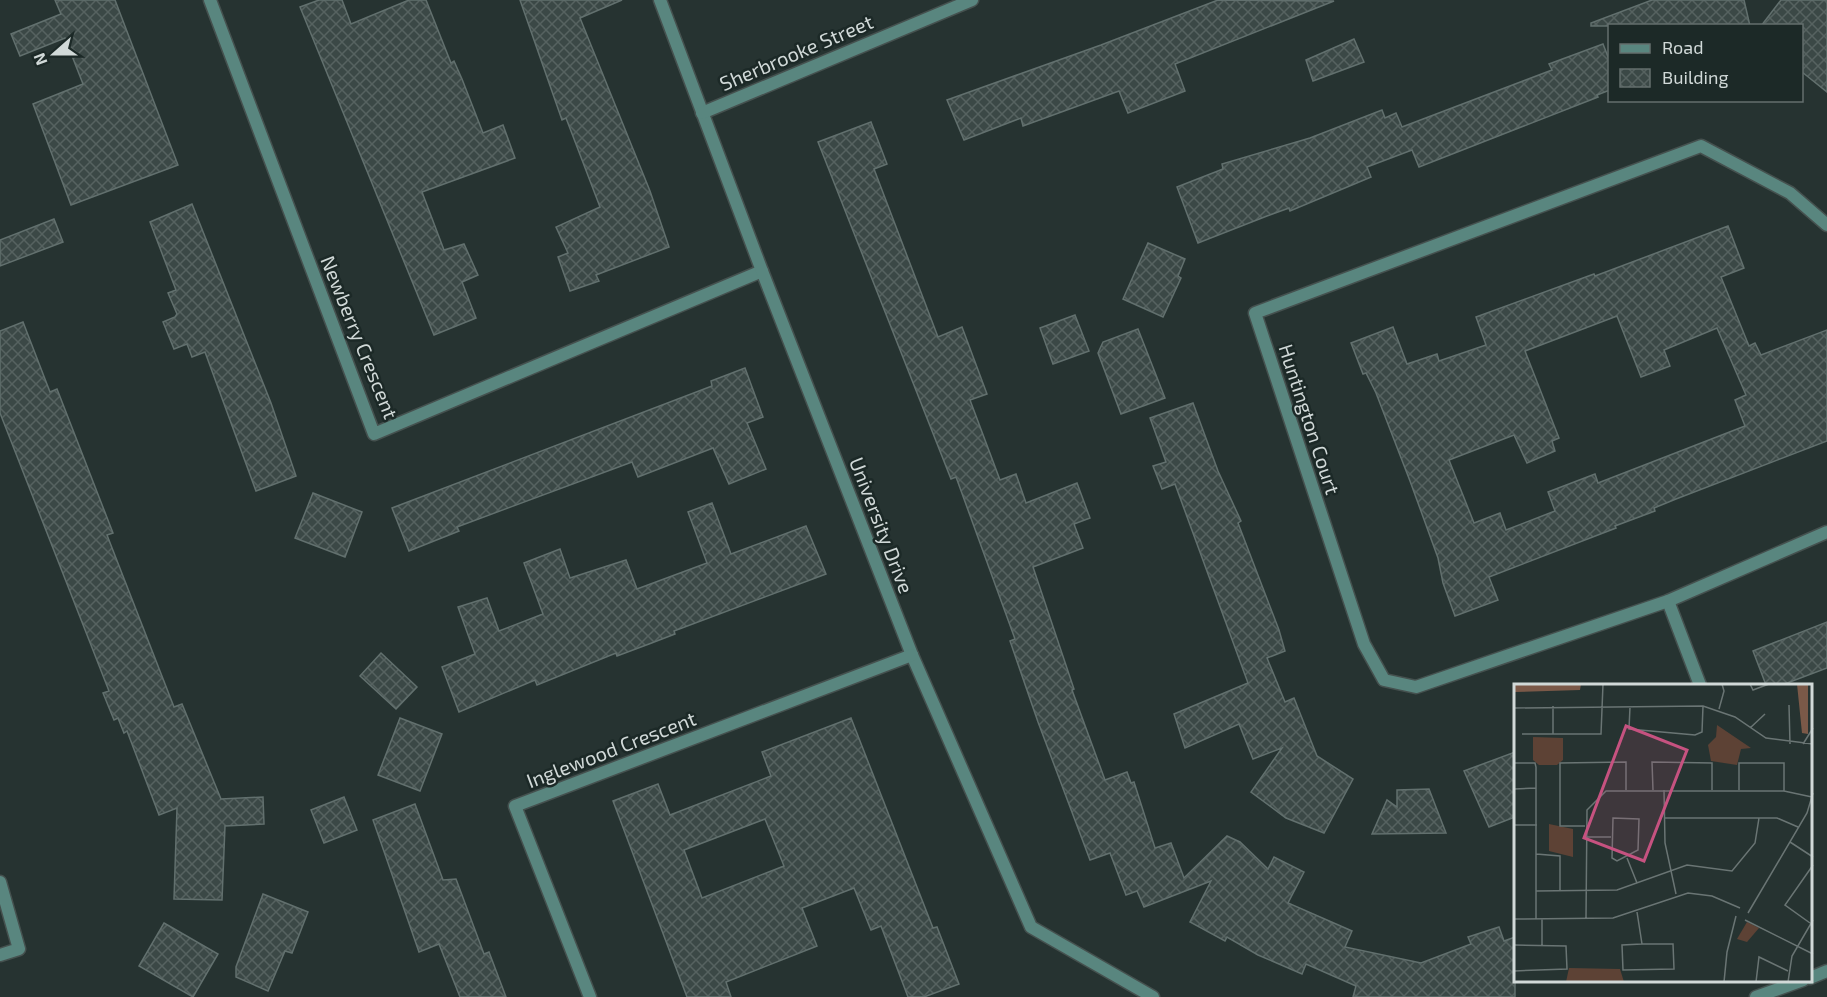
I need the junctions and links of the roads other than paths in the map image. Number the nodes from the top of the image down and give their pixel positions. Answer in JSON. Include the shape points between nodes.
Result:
{"nodes":[{"id":1,"x":210,"y":0,"type":"edge"},
{"id":2,"x":660,"y":0,"type":"edge"},
{"id":3,"x":972,"y":0,"type":"edge"},
{"id":4,"x":702,"y":113,"type":"junction"},
{"id":5,"x":1827,"y":225,"type":"edge"},
{"id":6,"x":762,"y":271,"type":"junction"},
{"id":7,"x":1827,"y":532,"type":"edge"},
{"id":8,"x":1668,"y":601,"type":"junction"},
{"id":9,"x":912,"y":655,"type":"junction"},
{"id":10,"x":1700,"y":684,"type":"edge"},
{"id":11,"x":0,"y":882,"type":"edge"},
{"id":12,"x":0,"y":955,"type":"edge"},
{"id":13,"x":1827,"y":971,"type":"edge"},
{"id":14,"x":1812,"y":977,"type":"edge"},
{"id":15,"x":1800,"y":982,"type":"edge"},
{"id":16,"x":590,"y":997,"type":"edge"},
{"id":17,"x":1153,"y":997,"type":"edge"},
{"id":18,"x":1756,"y":997,"type":"edge"}],
"edges":[{"from":1,"to":6,"type":"street","name":"Newberry Crescent","via":[[374,434]]},
{"from":2,"to":4,"type":"street","name":"University Drive"},
{"from":3,"to":4,"type":"street","name":"Sherbrooke Street"},
{"from":4,"to":6,"type":"street","name":"University Drive"},
{"from":5,"to":8,"type":"street","name":"Huntington Court","via":[[1790,193],[1701,146],[1255,313],[1364,644],[1384,680],[1416,687]]},
{"from":6,"to":9,"type":"street","name":"University Drive"},
{"from":7,"to":8,"type":"street","name":"Huntington Court"},
{"from":8,"to":10,"type":"street"},
{"from":9,"to":16,"type":"street","name":"Inglewood Crescent","via":[[515,806]]},
{"from":9,"to":17,"type":"street","name":"University Drive","via":[[1031,927]]},
{"from":11,"to":12,"type":"street","via":[[19,949]]},
{"from":13,"to":14,"type":"street"},
{"from":15,"to":18,"type":"street"}]}
